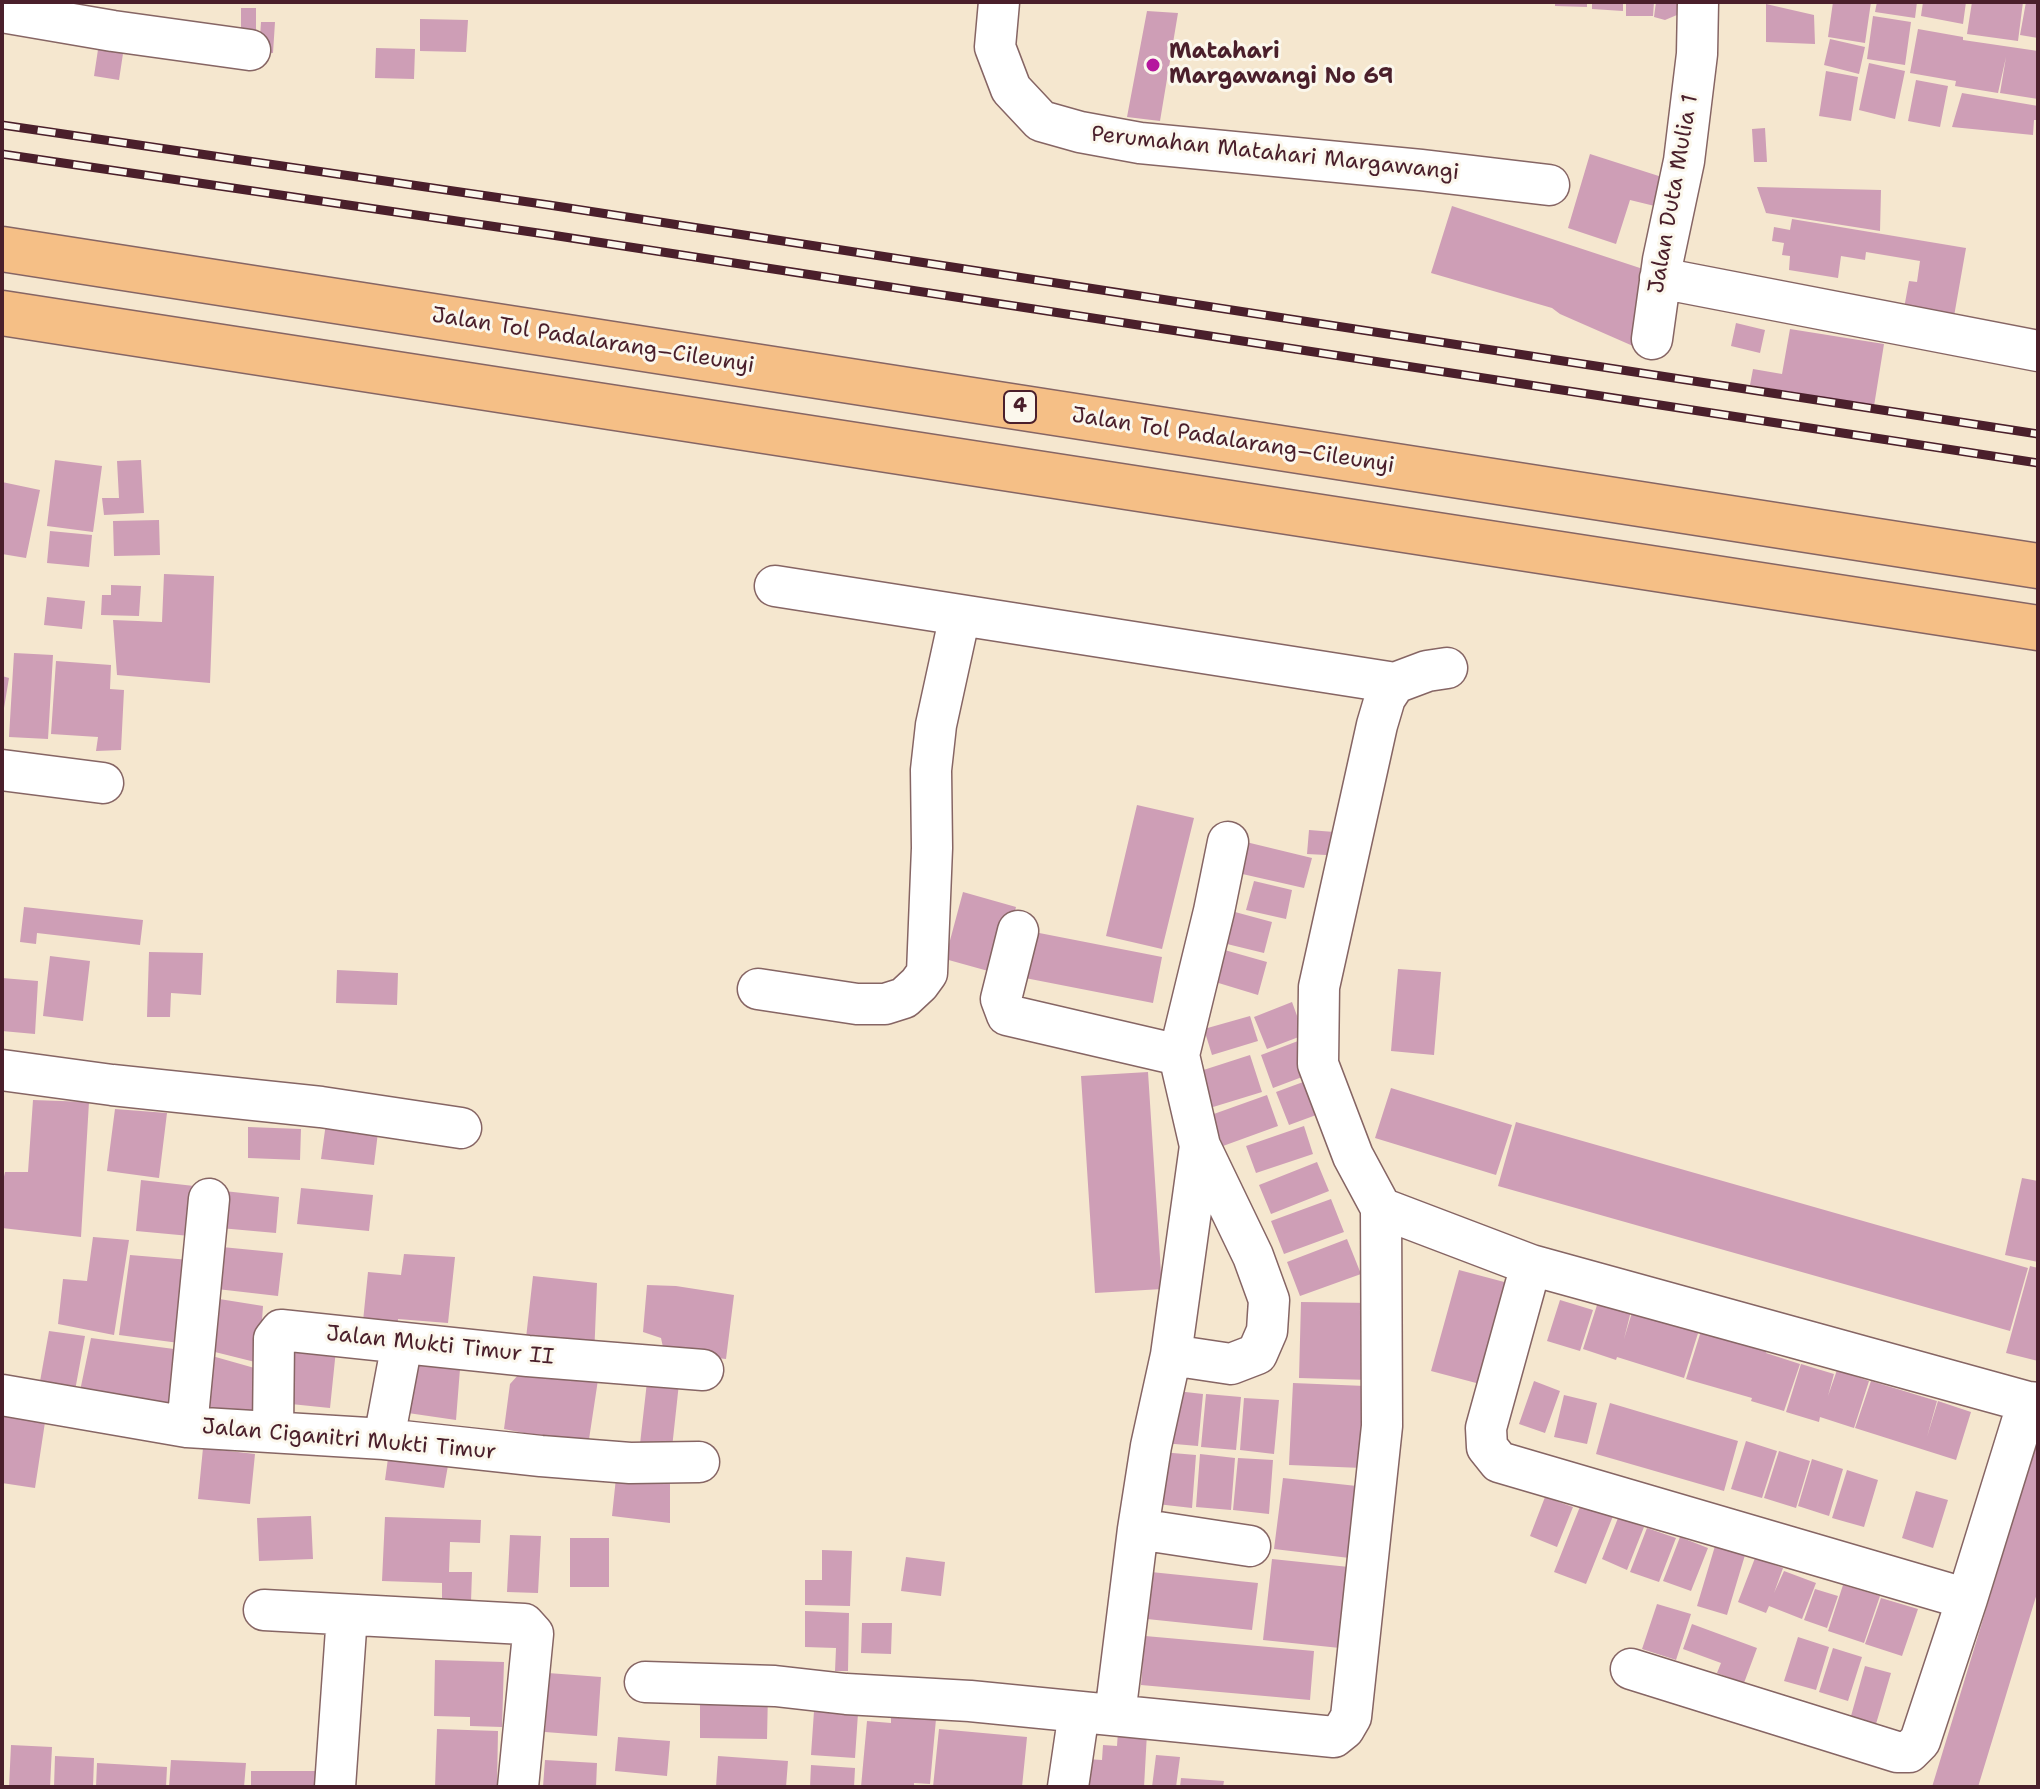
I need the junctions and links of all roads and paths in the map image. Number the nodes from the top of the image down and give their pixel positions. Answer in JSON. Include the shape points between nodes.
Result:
{"nodes":[{"id":1,"x":999,"y":2,"type":"edge"},
{"id":2,"x":1698,"y":2,"type":"edge"},
{"id":3,"x":2,"y":12,"type":"edge"},
{"id":4,"x":114,"y":16,"type":"edge"},
{"id":5,"x":250,"y":50,"type":"dead end"},
{"id":6,"x":1549,"y":185,"type":"dead end"},
{"id":7,"x":2,"y":249,"type":"edge"},
{"id":8,"x":1660,"y":278,"type":"junction"},
{"id":9,"x":2,"y":313,"type":"edge"},
{"id":10,"x":1652,"y":339,"type":"dead end"},
{"id":11,"x":2038,"y":351,"type":"edge"},
{"id":12,"x":2038,"y":566,"type":"edge"},
{"id":13,"x":775,"y":586,"type":"dead end"},
{"id":14,"x":960,"y":615,"type":"junction"},
{"id":15,"x":2038,"y":628,"type":"edge"},
{"id":16,"x":1447,"y":668,"type":"dead end"},
{"id":17,"x":1395,"y":683,"type":"junction"},
{"id":18,"x":2,"y":770,"type":"edge"},
{"id":19,"x":103,"y":783,"type":"dead end"},
{"id":20,"x":1228,"y":842,"type":"dead end"},
{"id":21,"x":1018,"y":931,"type":"dead end"},
{"id":22,"x":758,"y":989,"type":"dead end"},
{"id":23,"x":1179,"y":1055,"type":"junction"},
{"id":24,"x":2,"y":1070,"type":"edge"},
{"id":25,"x":461,"y":1128,"type":"dead end"},
{"id":26,"x":1200,"y":1146,"type":"junction"},
{"id":27,"x":209,"y":1199,"type":"dead end"},
{"id":28,"x":1381,"y":1208,"type":"junction"},
{"id":29,"x":1531,"y":1265,"type":"junction"},
{"id":30,"x":402,"y":1343,"type":"junction"},
{"id":31,"x":1171,"y":1355,"type":"junction"},
{"id":32,"x":703,"y":1370,"type":"dead end"},
{"id":33,"x":2,"y":1395,"type":"edge"},
{"id":34,"x":2033,"y":1402,"type":"edge"},
{"id":35,"x":187,"y":1427,"type":"junction"},
{"id":36,"x":273,"y":1432,"type":"junction"},
{"id":37,"x":384,"y":1439,"type":"junction"},
{"id":38,"x":699,"y":1462,"type":"dead end"},
{"id":39,"x":1138,"y":1529,"type":"junction"},
{"id":40,"x":1250,"y":1546,"type":"dead end"},
{"id":41,"x":1967,"y":1599,"type":"junction"},
{"id":42,"x":264,"y":1610,"type":"dead end"},
{"id":43,"x":347,"y":1615,"type":"junction"},
{"id":44,"x":1631,"y":1669,"type":"dead end"},
{"id":45,"x":645,"y":1682,"type":"dead end"},
{"id":46,"x":1097,"y":1713,"type":"junction"},
{"id":47,"x":335,"y":1787,"type":"edge"},
{"id":48,"x":518,"y":1787,"type":"edge"},
{"id":49,"x":1068,"y":1787,"type":"edge"}],
"edges":[{"from":1,"to":6,"type":"street","name":"Perumahan Matahari Margawangi","via":[[995,47],[1011,89],[1041,121],[1140,143]]},
{"from":2,"to":8,"type":"street","name":"Jalan Duta Mulia 1","via":[[1684,161]]},
{"from":3,"to":4,"type":"street"},
{"from":4,"to":5,"type":"street"},
{"from":7,"to":12,"type":"highway","name":"Jalan Tol Padalarang–Cileunyi","number":"4"},
{"from":8,"to":10,"type":"street","name":"Jalan Duta Mulia 1"},
{"from":8,"to":11,"type":"street"},
{"from":9,"to":15,"type":"highway"},
{"from":13,"to":14,"type":"street"},
{"from":14,"to":17,"type":"street"},
{"from":14,"to":22,"type":"street","via":[[931,770],[927,973],[904,998],[885,1004]]},
{"from":16,"to":17,"type":"street"},
{"from":17,"to":28,"type":"street","via":[[1377,725],[1319,987],[1318,1064],[1353,1156]]},
{"from":18,"to":19,"type":"street"},
{"from":20,"to":23,"type":"street"},
{"from":21,"to":23,"type":"street","via":[[1001,999],[1007,1015]]},
{"from":23,"to":26,"type":"street"},
{"from":24,"to":25,"type":"street"},
{"from":26,"to":31,"type":"street"},
{"from":26,"to":31,"type":"street","via":[[1269,1300],[1267,1331],[1257,1354],[1231,1364]]},
{"from":27,"to":35,"type":"street"},
{"from":28,"to":29,"type":"street"},
{"from":28,"to":46,"type":"street","via":[[1382,1426],[1351,1717],[1334,1737]]},
{"from":29,"to":34,"type":"street"},
{"from":29,"to":41,"type":"street","via":[[1486,1428],[1487,1447],[1499,1462]]},
{"from":30,"to":32,"type":"street","name":"Jalan Mukti Timur II"},
{"from":30,"to":36,"type":"street","name":"Jalan Mukti Timur II","via":[[281,1330],[274,1339]]},
{"from":30,"to":37,"type":"street"},
{"from":31,"to":39,"type":"street"},
{"from":33,"to":35,"type":"street","name":"Jalan Ciganitri Mukti Timur"},
{"from":34,"to":41,"type":"street"},
{"from":35,"to":36,"type":"street","name":"Jalan Ciganitri Mukti Timur"},
{"from":36,"to":37,"type":"street","name":"Jalan Ciganitri Mukti Timur"},
{"from":37,"to":38,"type":"street","name":"Jalan Ciganitri Mukti Timur","via":[[630,1463]]},
{"from":39,"to":40,"type":"street"},
{"from":39,"to":46,"type":"street"},
{"from":41,"to":44,"type":"street","via":[[1920,1741],[1909,1752]]},
{"from":42,"to":43,"type":"street"},
{"from":43,"to":47,"type":"street"},
{"from":43,"to":48,"type":"street","via":[[524,1624],[533,1634]]},
{"from":45,"to":46,"type":"street","via":[[775,1686]]},
{"from":46,"to":49,"type":"street"}]}
